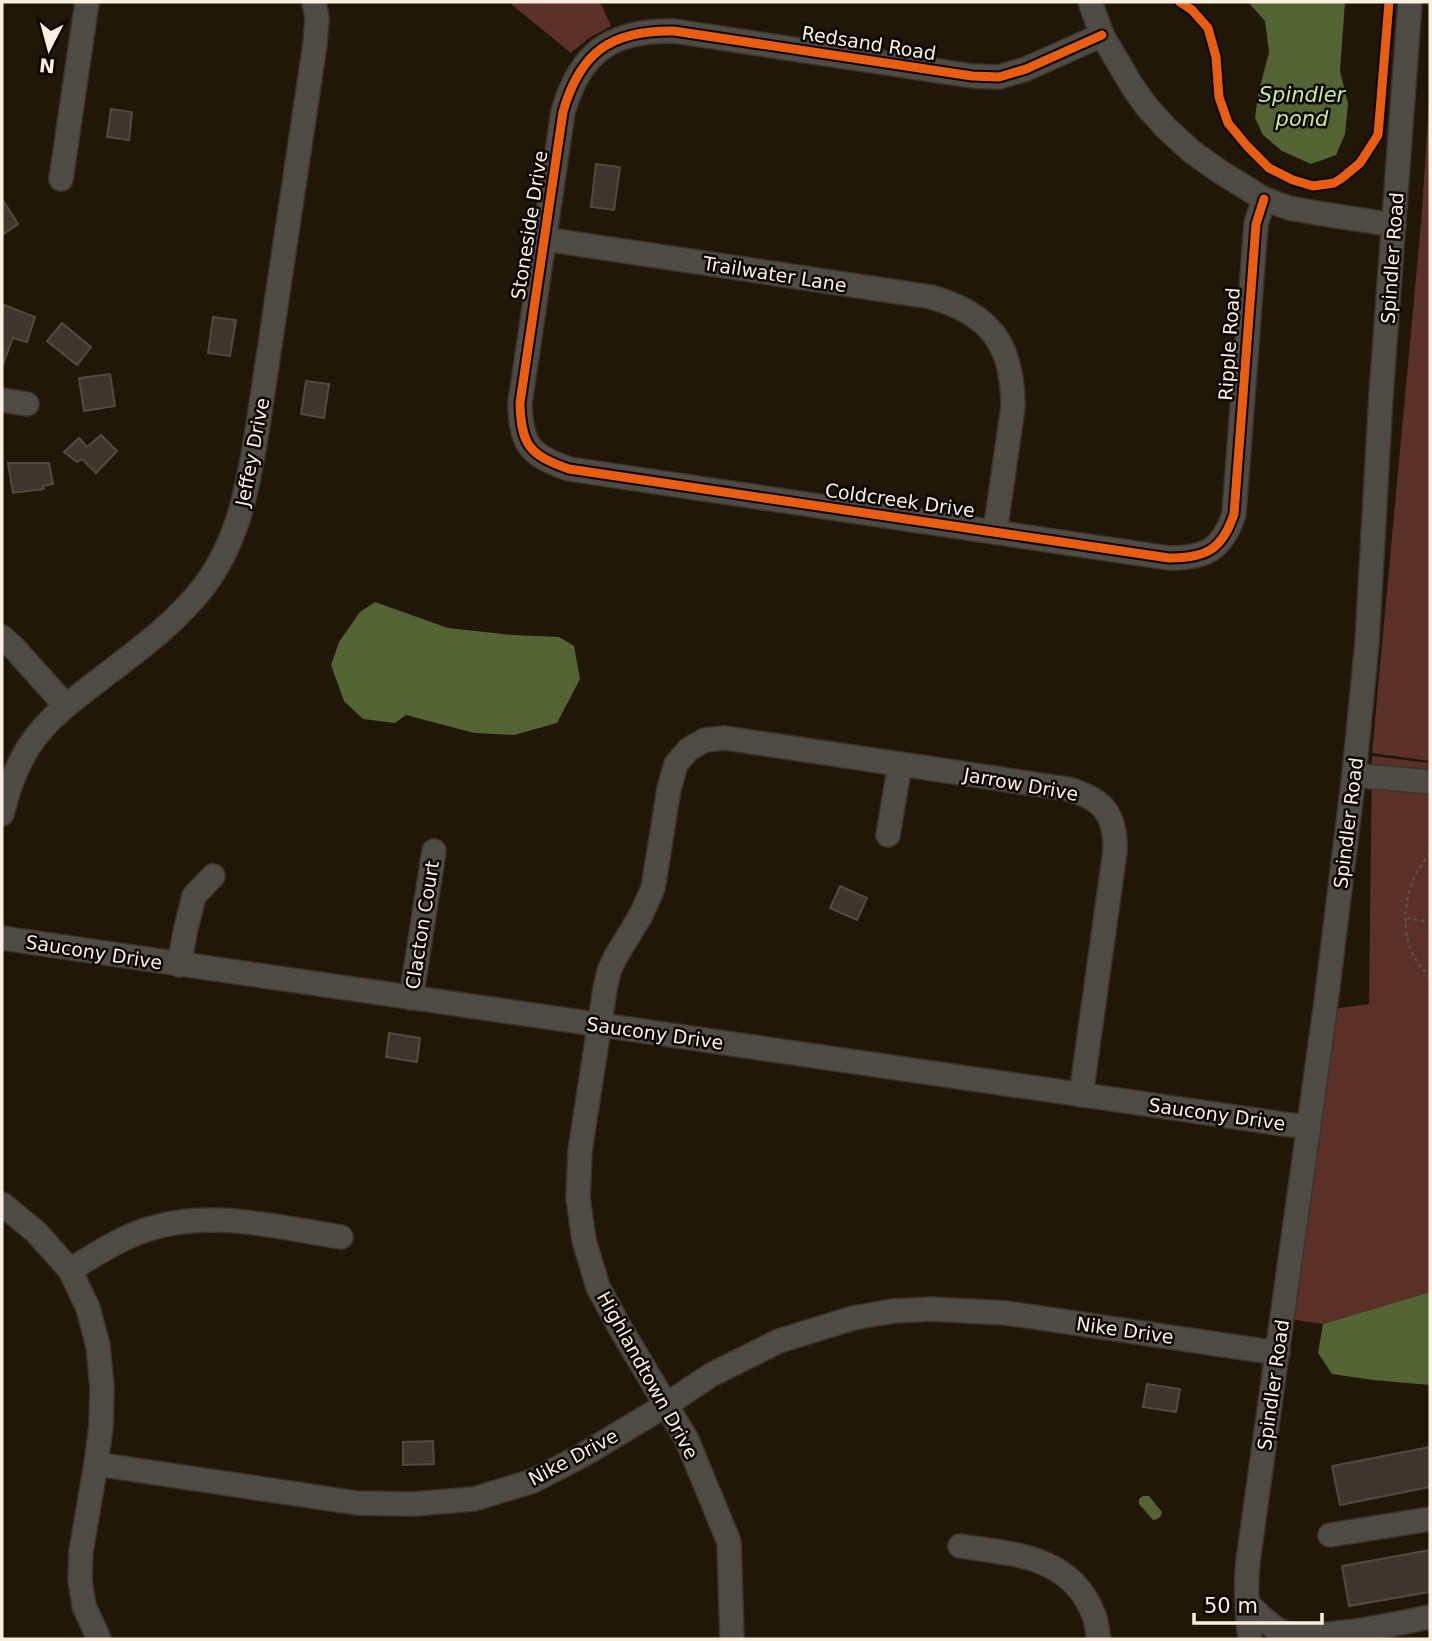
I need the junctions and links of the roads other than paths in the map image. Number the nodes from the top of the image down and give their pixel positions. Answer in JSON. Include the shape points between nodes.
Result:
{"nodes":[{"id":1,"x":87,"y":2,"type":"edge"},
{"id":2,"x":314,"y":2,"type":"edge"},
{"id":3,"x":1090,"y":2,"type":"edge"},
{"id":4,"x":1410,"y":2,"type":"edge"},
{"id":5,"x":1102,"y":35,"type":"junction"},
{"id":6,"x":624,"y":37,"type":"joint"},
{"id":7,"x":61,"y":179,"type":"dead end"},
{"id":8,"x":1264,"y":200,"type":"junction"},
{"id":9,"x":1394,"y":225,"type":"junction"},
{"id":10,"x":544,"y":239,"type":"junction"},
{"id":11,"x":2,"y":400,"type":"edge"},
{"id":12,"x":27,"y":404,"type":"dead end"},
{"id":13,"x":527,"y":442,"type":"joint"},
{"id":14,"x":1236,"y":492,"type":"joint"},
{"id":15,"x":995,"y":532,"type":"junction"},
{"id":16,"x":2,"y":637,"type":"edge"},
{"id":17,"x":66,"y":706,"type":"junction"},
{"id":18,"x":689,"y":748,"type":"joint"},
{"id":19,"x":900,"y":764,"type":"junction"},
{"id":20,"x":1354,"y":775,"type":"junction"},
{"id":21,"x":1430,"y":782,"type":"edge"},
{"id":22,"x":2,"y":814,"type":"edge"},
{"id":23,"x":888,"y":835,"type":"dead end"},
{"id":24,"x":433,"y":851,"type":"dead end"},
{"id":25,"x":213,"y":876,"type":"dead end"},
{"id":26,"x":2,"y":939,"type":"edge"},
{"id":27,"x":180,"y":965,"type":"junction"},
{"id":28,"x":411,"y":998,"type":"junction"},
{"id":29,"x":599,"y":1025,"type":"junction"},
{"id":30,"x":1081,"y":1095,"type":"junction"},
{"id":31,"x":1309,"y":1126,"type":"junction"},
{"id":32,"x":2,"y":1204,"type":"edge"},
{"id":33,"x":341,"y":1237,"type":"dead end"},
{"id":34,"x":70,"y":1270,"type":"junction"},
{"id":35,"x":1278,"y":1353,"type":"junction"},
{"id":36,"x":666,"y":1405,"type":"junction"},
{"id":37,"x":96,"y":1464,"type":"junction"},
{"id":38,"x":1430,"y":1519,"type":"edge"},
{"id":39,"x":1330,"y":1535,"type":"dead end"},
{"id":40,"x":960,"y":1546,"type":"dead end"},
{"id":41,"x":1247,"y":1603,"type":"junction"},
{"id":42,"x":1430,"y":1618,"type":"edge"},
{"id":43,"x":1331,"y":1637,"type":"edge"},
{"id":44,"x":99,"y":1639,"type":"edge"},
{"id":45,"x":732,"y":1639,"type":"edge"},
{"id":46,"x":1099,"y":1639,"type":"edge"},
{"id":47,"x":1251,"y":1639,"type":"edge"}],
"edges":[{"from":1,"to":7,"type":"street"},
{"from":2,"to":17,"type":"street","name":"Jeffey Drive","via":[[315,44],[257,436],[240,513],[226,551],[184,610]]},
{"from":3,"to":5,"type":"street"},
{"from":4,"to":9,"type":"street","name":"Spindler Road"},
{"from":5,"to":6,"type":"street","name":"Redsand Road","via":[[999,77],[674,31]]},
{"from":5,"to":8,"type":"street","via":[[1166,128],[1191,151]]},
{"from":6,"to":10,"type":"street","name":"Stoneside Drive","via":[[600,49],[570,88]]},
{"from":8,"to":9,"type":"street"},
{"from":8,"to":14,"type":"street","name":"Ripple Road","via":[[1255,224]]},
{"from":9,"to":20,"type":"street","name":"Spindler Road"},
{"from":10,"to":13,"type":"street","name":"Stoneside Drive","via":[[520,403],[520,423]]},
{"from":10,"to":15,"type":"street","name":"Trailwater Lane","via":[[931,297],[967,310],[995,335],[1013,388]]},
{"from":11,"to":12,"type":"street"},
{"from":13,"to":15,"type":"street","name":"Coldcreek Drive","via":[[545,460],[569,469]]},
{"from":14,"to":15,"type":"street","name":"Coldcreek Drive","via":[[1229,530],[1204,554],[1186,558]]},
{"from":16,"to":17,"type":"street"},
{"from":17,"to":22,"type":"street","name":"Jeffey Drive","via":[[38,733],[21,759]]},
{"from":18,"to":19,"type":"street","name":"Jarrow Drive","via":[[725,738]]},
{"from":18,"to":29,"type":"street","name":"Highlandtown Drive","via":[[672,776],[653,888],[609,971]]},
{"from":19,"to":23,"type":"street"},
{"from":19,"to":30,"type":"street","name":"Jarrow Drive","via":[[1068,789],[1087,794],[1108,812],[1116,835],[1115,851]]},
{"from":20,"to":21,"type":"street"},
{"from":20,"to":31,"type":"street","name":"Spindler Road"},
{"from":24,"to":28,"type":"street","name":"Clacton Court"},
{"from":25,"to":27,"type":"street","via":[[194,896]]},
{"from":26,"to":27,"type":"street","name":"Saucony Drive"},
{"from":27,"to":28,"type":"street","name":"Saucony Drive"},
{"from":28,"to":29,"type":"street","name":"Saucony Drive"},
{"from":29,"to":30,"type":"street","name":"Saucony Drive"},
{"from":29,"to":36,"type":"street","name":"Highlandtown Drive","via":[[580,1151],[578,1198],[584,1240],[598,1287]]},
{"from":30,"to":31,"type":"street","name":"Saucony Drive"},
{"from":31,"to":35,"type":"street","name":"Spindler Road"},
{"from":32,"to":34,"type":"street","via":[[36,1232]]},
{"from":33,"to":34,"type":"street","via":[[226,1219],[188,1220],[154,1227],[107,1247]]},
{"from":34,"to":37,"type":"street","via":[[88,1308],[98,1346],[101,1426]]},
{"from":35,"to":36,"type":"street","name":"Nike Drive","via":[[1006,1313],[893,1311],[779,1341],[710,1375]]},
{"from":35,"to":41,"type":"street","name":"Spindler Road","via":[[1248,1561]]},
{"from":36,"to":37,"type":"street","name":"Nike Drive","via":[[533,1481],[474,1499],[357,1503]]},
{"from":36,"to":45,"type":"street","name":"Highlandtown Drive","via":[[687,1440],[729,1542]]},
{"from":37,"to":44,"type":"street","via":[[80,1579]]},
{"from":38,"to":39,"type":"street"},
{"from":40,"to":46,"type":"street","via":[[1017,1555],[1064,1573],[1094,1614]]},
{"from":41,"to":43,"type":"street","via":[[1286,1633]]},
{"from":41,"to":47,"type":"street","name":"Spindler Road"},
{"from":42,"to":43,"type":"street"}]}
